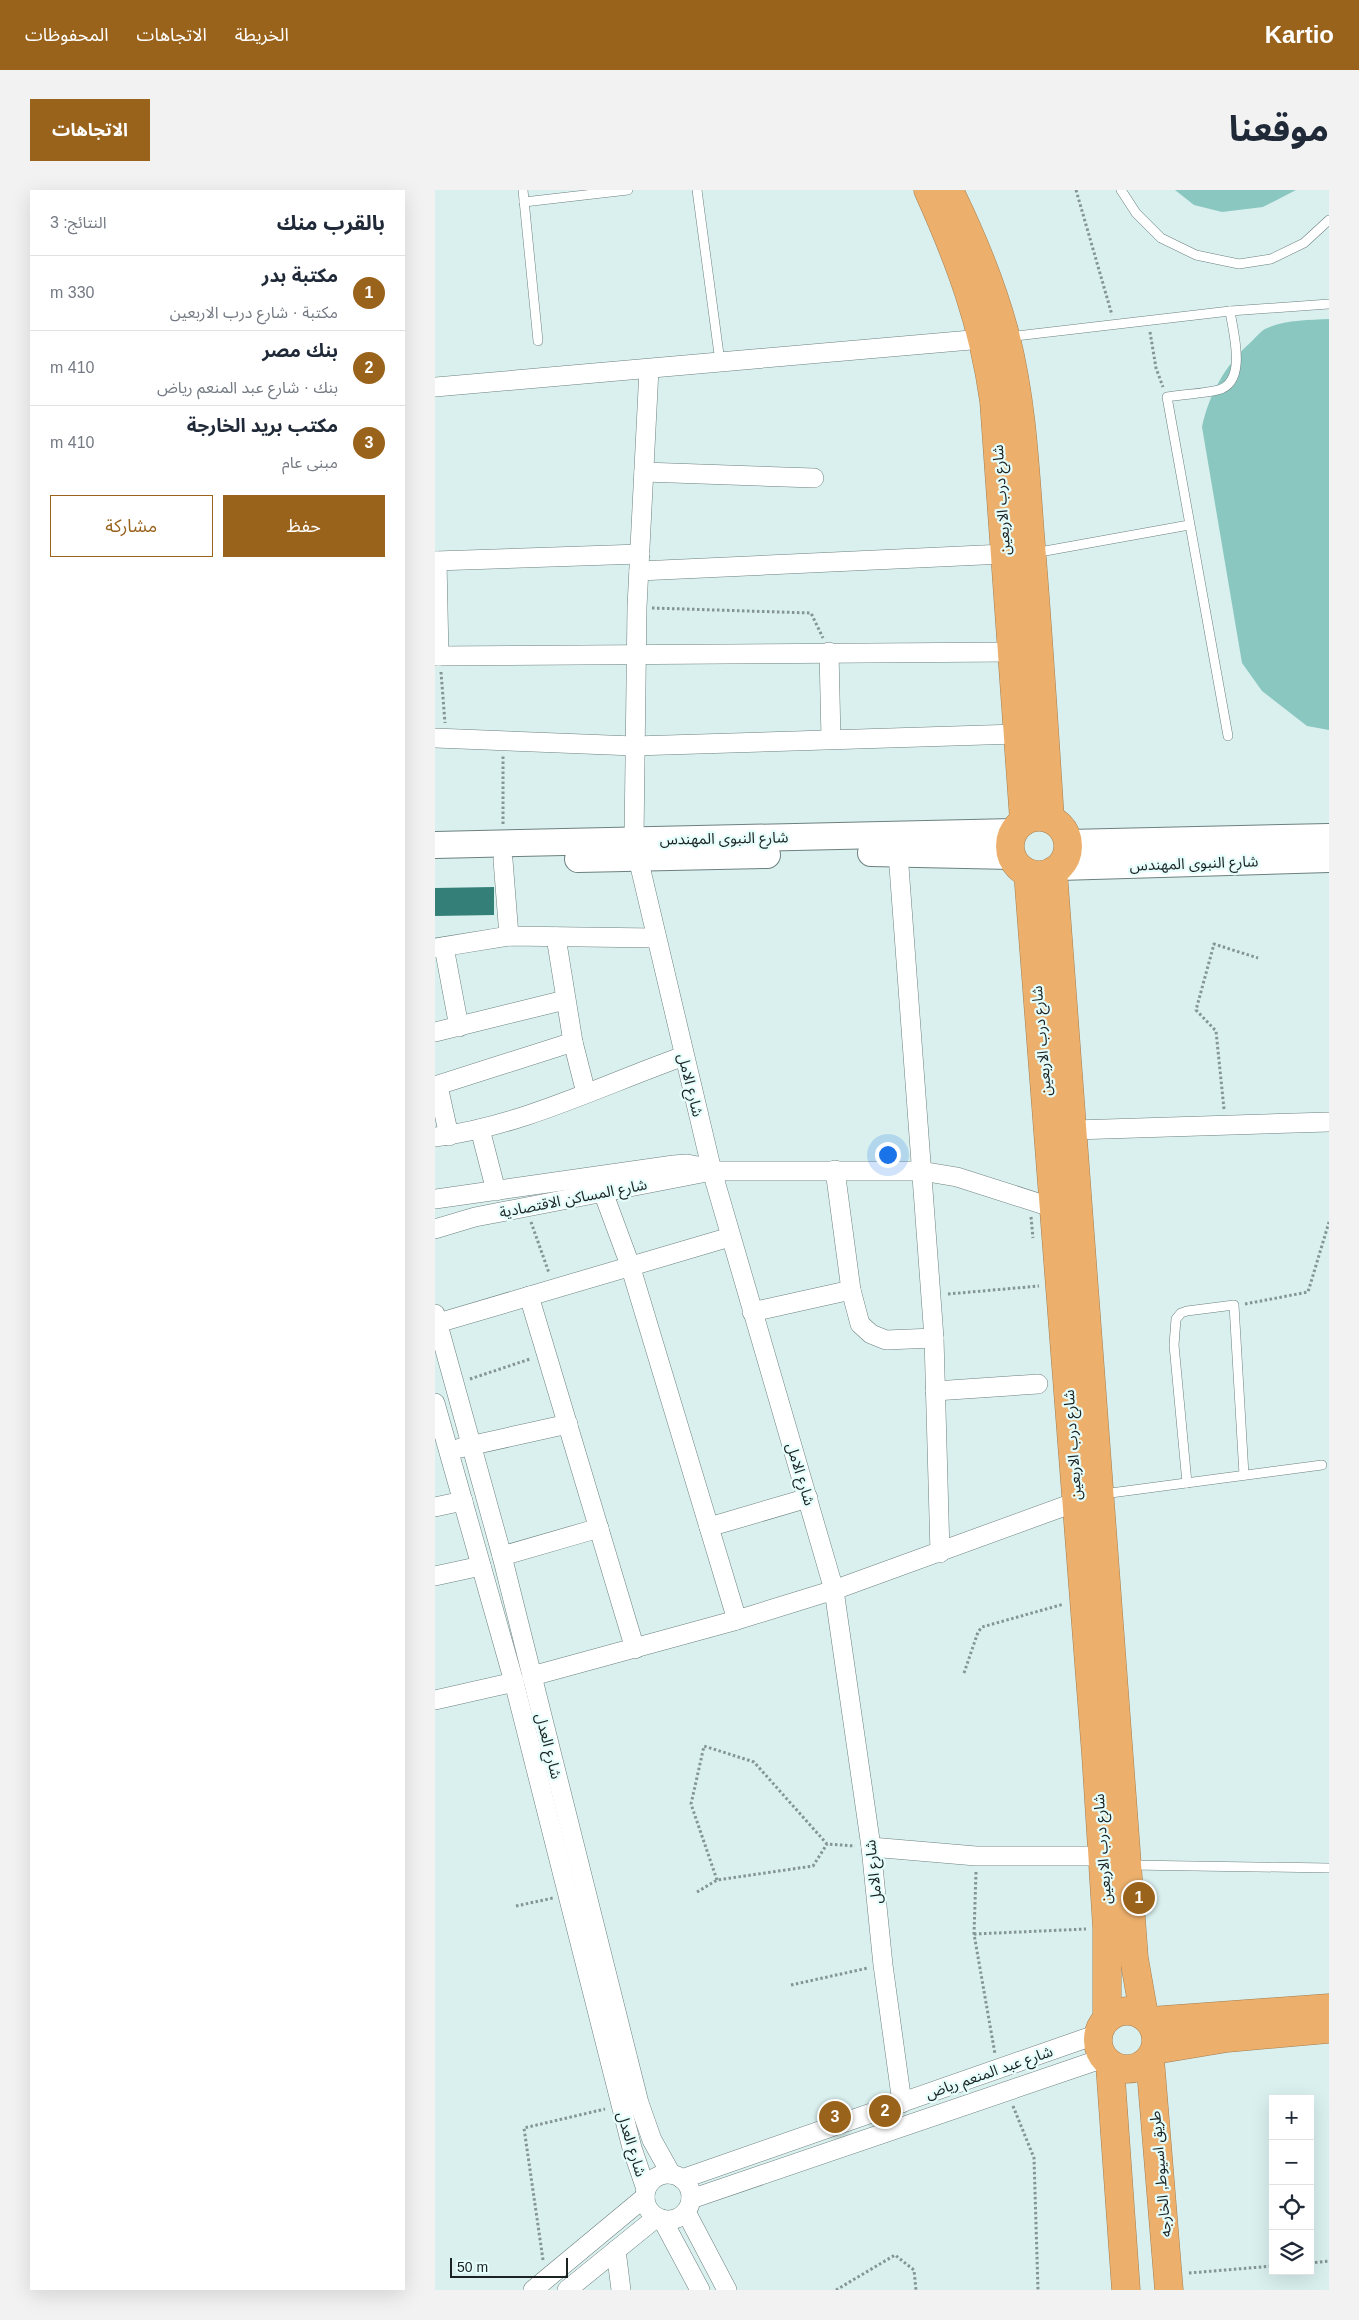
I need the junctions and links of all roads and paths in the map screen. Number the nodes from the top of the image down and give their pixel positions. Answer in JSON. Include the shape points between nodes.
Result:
{"nodes":[{"id":1,"x":523,"y":190,"type":"edge"},
{"id":2,"x":628,"y":190,"type":"edge"},
{"id":3,"x":697,"y":190,"type":"edge"},
{"id":4,"x":928,"y":190,"type":"edge"},
{"id":5,"x":949,"y":190,"type":"edge"},
{"id":6,"x":1076,"y":190,"type":"edge"},
{"id":7,"x":1121,"y":190,"type":"edge"},
{"id":8,"x":578,"y":193,"type":"edge"},
{"id":9,"x":524,"y":202,"type":"junction"},
{"id":10,"x":1329,"y":220,"type":"edge"},
{"id":11,"x":1329,"y":304,"type":"edge"},
{"id":12,"x":1230,"y":311,"type":"junction"},
{"id":13,"x":1148,"y":322,"type":"junction"},
{"id":14,"x":1115,"y":325,"type":"junction"},
{"id":15,"x":994,"y":338,"type":"junction"},
{"id":16,"x":538,"y":341,"type":"dead end"},
{"id":17,"x":720,"y":362,"type":"junction"},
{"id":18,"x":649,"y":369,"type":"junction"},
{"id":19,"x":435,"y":387,"type":"edge"},
{"id":20,"x":1167,"y":396,"type":"junction"},
{"id":21,"x":644,"y":472,"type":"junction"},
{"id":22,"x":814,"y":478,"type":"dead end"},
{"id":23,"x":1189,"y":526,"type":"junction"},
{"id":24,"x":1005,"y":554,"type":"junction"},
{"id":25,"x":1032,"y":554,"type":"junction"},
{"id":26,"x":436,"y":561,"type":"edge"},
{"id":27,"x":639,"y":563,"type":"junction"},
{"id":28,"x":637,"y":607,"type":"junction"},
{"id":29,"x":829,"y":652,"type":"junction"},
{"id":30,"x":1012,"y":652,"type":"junction"},
{"id":31,"x":636,"y":654,"type":"junction"},
{"id":32,"x":437,"y":656,"type":"edge"},
{"id":33,"x":1017,"y":734,"type":"junction"},
{"id":34,"x":1228,"y":736,"type":"dead end"},
{"id":35,"x":441,"y":739,"type":"edge"},
{"id":36,"x":831,"y":739,"type":"junction"},
{"id":37,"x":503,"y":741,"type":"junction"},
{"id":38,"x":634,"y":746,"type":"junction"},
{"id":39,"x":1329,"y":837,"type":"edge"},
{"id":40,"x":435,"y":844,"type":"edge"},
{"id":41,"x":636,"y":848,"type":"junction"},
{"id":42,"x":1039,"y":848,"type":"junction"},
{"id":43,"x":503,"y":851,"type":"junction"},
{"id":44,"x":899,"y":852,"type":"junction"},
{"id":45,"x":1329,"y":859,"type":"edge"},
{"id":46,"x":435,"y":862,"type":"edge"},
{"id":47,"x":509,"y":936,"type":"junction"},
{"id":48,"x":556,"y":937,"type":"junction"},
{"id":49,"x":655,"y":938,"type":"junction"},
{"id":50,"x":439,"y":948,"type":"edge"},
{"id":51,"x":1257,"y":958,"type":"dead end"},
{"id":52,"x":565,"y":1000,"type":"junction"},
{"id":53,"x":459,"y":1026,"type":"junction"},
{"id":54,"x":435,"y":1032,"type":"edge"},
{"id":55,"x":573,"y":1042,"type":"junction"},
{"id":56,"x":684,"y":1056,"type":"junction"},
{"id":57,"x":436,"y":1086,"type":"edge"},
{"id":58,"x":586,"y":1093,"type":"junction"},
{"id":59,"x":1329,"y":1122,"type":"edge"},
{"id":60,"x":1226,"y":1125,"type":"junction"},
{"id":61,"x":479,"y":1129,"type":"junction"},
{"id":62,"x":1074,"y":1130,"type":"junction"},
{"id":63,"x":442,"y":1136,"type":"edge"},
{"id":64,"x":835,"y":1170,"type":"junction"},
{"id":65,"x":921,"y":1170,"type":"junction"},
{"id":66,"x":711,"y":1171,"type":"junction"},
{"id":67,"x":496,"y":1191,"type":"junction"},
{"id":68,"x":603,"y":1192,"type":"junction"},
{"id":69,"x":435,"y":1199,"type":"edge"},
{"id":70,"x":1029,"y":1199,"type":"junction"},
{"id":71,"x":526,"y":1207,"type":"junction"},
{"id":72,"x":1054,"y":1208,"type":"junction"},
{"id":73,"x":1329,"y":1222,"type":"edge"},
{"id":74,"x":435,"y":1229,"type":"edge"},
{"id":75,"x":730,"y":1237,"type":"junction"},
{"id":76,"x":1034,"y":1247,"type":"dead end"},
{"id":77,"x":630,"y":1265,"type":"junction"},
{"id":78,"x":1037,"y":1276,"type":"dead end"},
{"id":79,"x":554,"y":1288,"type":"junction"},
{"id":80,"x":851,"y":1290,"type":"junction"},
{"id":81,"x":930,"y":1295,"type":"junction"},
{"id":82,"x":529,"y":1296,"type":"junction"},
{"id":83,"x":1234,"y":1306,"type":"junction"},
{"id":84,"x":751,"y":1312,"type":"junction"},
{"id":85,"x":436,"y":1319,"type":"edge"},
{"id":86,"x":934,"y":1338,"type":"junction"},
{"id":87,"x":547,"y":1354,"type":"junction"},
{"id":88,"x":455,"y":1384,"type":"junction"},
{"id":89,"x":1038,"y":1384,"type":"dead end"},
{"id":90,"x":935,"y":1391,"type":"junction"},
{"id":91,"x":435,"y":1403,"type":"edge"},
{"id":92,"x":568,"y":1424,"type":"junction"},
{"id":93,"x":472,"y":1445,"type":"junction"},
{"id":94,"x":449,"y":1451,"type":"junction"},
{"id":95,"x":1322,"y":1465,"type":"dead end"},
{"id":96,"x":1244,"y":1475,"type":"junction"},
{"id":97,"x":1187,"y":1483,"type":"junction"},
{"id":98,"x":808,"y":1498,"type":"junction"},
{"id":99,"x":1089,"y":1498,"type":"junction"},
{"id":100,"x":463,"y":1501,"type":"junction"},
{"id":101,"x":435,"y":1507,"type":"edge"},
{"id":102,"x":709,"y":1527,"type":"junction"},
{"id":103,"x":599,"y":1528,"type":"junction"},
{"id":104,"x":939,"y":1553,"type":"junction"},
{"id":105,"x":502,"y":1556,"type":"junction"},
{"id":106,"x":481,"y":1566,"type":"junction"},
{"id":107,"x":435,"y":1576,"type":"edge"},
{"id":108,"x":834,"y":1590,"type":"junction"},
{"id":109,"x":1084,"y":1599,"type":"junction"},
{"id":110,"x":737,"y":1620,"type":"junction"},
{"id":111,"x":635,"y":1649,"type":"junction"},
{"id":112,"x":964,"y":1674,"type":"dead end"},
{"id":113,"x":532,"y":1676,"type":"junction"},
{"id":114,"x":514,"y":1682,"type":"junction"},
{"id":115,"x":435,"y":1700,"type":"edge"},
{"id":116,"x":1107,"y":1754,"type":"junction"},
{"id":117,"x":827,"y":1844,"type":"junction"},
{"id":118,"x":871,"y":1847,"type":"junction"},
{"id":119,"x":976,"y":1856,"type":"junction"},
{"id":120,"x":1115,"y":1860,"type":"junction"},
{"id":121,"x":1329,"y":1868,"type":"edge"},
{"id":122,"x":717,"y":1880,"type":"junction"},
{"id":123,"x":697,"y":1892,"type":"dead end"},
{"id":124,"x":568,"y":1895,"type":"junction"},
{"id":125,"x":517,"y":1906,"type":"dead end"},
{"id":126,"x":1107,"y":1928,"type":"junction"},
{"id":127,"x":974,"y":1934,"type":"junction"},
{"id":128,"x":883,"y":1965,"type":"junction"},
{"id":129,"x":791,"y":1985,"type":"dead end"},
{"id":130,"x":1329,"y":2008,"type":"edge"},
{"id":131,"x":1147,"y":2018,"type":"junction"},
{"id":132,"x":1329,"y":2029,"type":"edge"},
{"id":133,"x":1105,"y":2044,"type":"junction"},
{"id":134,"x":1153,"y":2054,"type":"junction"},
{"id":135,"x":997,"y":2069,"type":"junction"},
{"id":136,"x":1007,"y":2092,"type":"junction"},
{"id":137,"x":909,"y":2100,"type":"junction"},
{"id":138,"x":621,"y":2106,"type":"junction"},
{"id":139,"x":875,"y":2112,"type":"junction"},
{"id":140,"x":925,"y":2119,"type":"junction"},
{"id":141,"x":883,"y":2133,"type":"junction"},
{"id":142,"x":676,"y":2176,"type":"junction"},
{"id":143,"x":646,"y":2193,"type":"junction"},
{"id":144,"x":688,"y":2206,"type":"junction"},
{"id":145,"x":660,"y":2218,"type":"junction"},
{"id":146,"x":616,"y":2250,"type":"junction"},
{"id":147,"x":1329,"y":2261,"type":"edge"},
{"id":148,"x":1314,"y":2263,"type":"edge"},
{"id":149,"x":1269,"y":2267,"type":"edge"},
{"id":150,"x":1168,"y":2283,"type":"edge"},
{"id":151,"x":539,"y":2285,"type":"edge"},
{"id":152,"x":567,"y":2290,"type":"edge"},
{"id":153,"x":621,"y":2290,"type":"edge"},
{"id":154,"x":700,"y":2290,"type":"edge"},
{"id":155,"x":727,"y":2290,"type":"edge"},
{"id":156,"x":836,"y":2290,"type":"edge"},
{"id":157,"x":917,"y":2290,"type":"edge"},
{"id":158,"x":1038,"y":2290,"type":"edge"},
{"id":159,"x":1126,"y":2290,"type":"edge"}],
"edges":[{"from":1,"to":9,"type":"lane"},
{"from":2,"to":8,"type":"lane"},
{"from":3,"to":17,"type":"lane"},
{"from":4,"to":15,"type":"highway","name":"شارع درب الاربعين"},
{"from":5,"to":15,"type":"highway","name":"شارع درب الاربعين","via":[[985,274]]},
{"from":6,"to":14,"type":"path"},
{"from":7,"to":10,"type":"lane","via":[[1136,213],[1161,238],[1196,255],[1239,264],[1271,259],[1303,243]]},
{"from":8,"to":9,"type":"lane"},
{"from":9,"to":16,"type":"lane"},
{"from":11,"to":12,"type":"lane"},
{"from":12,"to":13,"type":"lane"},
{"from":12,"to":20,"type":"lane","via":[[1237,365],[1231,379],[1219,390]]},
{"from":13,"to":14,"type":"lane"},
{"from":13,"to":20,"type":"path","via":[[1156,368]]},
{"from":14,"to":15,"type":"lane"},
{"from":15,"to":17,"type":"street"},
{"from":15,"to":24,"type":"highway","name":"شارع درب الاربعين","via":[[993,401]]},
{"from":15,"to":25,"type":"highway","name":"شارع درب الاربعين","via":[[1019,401]]},
{"from":17,"to":18,"type":"street"},
{"from":18,"to":19,"type":"street"},
{"from":18,"to":21,"type":"street","name":"شارع الامل"},
{"from":20,"to":23,"type":"lane"},
{"from":21,"to":22,"type":"street"},
{"from":21,"to":27,"type":"street","name":"شارع الامل"},
{"from":23,"to":25,"type":"lane"},
{"from":23,"to":34,"type":"lane"},
{"from":24,"to":27,"type":"street"},
{"from":24,"to":30,"type":"highway","name":"شارع درب الاربعين"},
{"from":25,"to":42,"type":"highway","name":"شارع درب الاربعين"},
{"from":26,"to":27,"type":"street"},
{"from":26,"to":32,"type":"street"},
{"from":27,"to":28,"type":"street","name":"شارع الامل"},
{"from":28,"to":29,"type":"path","via":[[811,613]]},
{"from":28,"to":31,"type":"street","name":"شارع الامل"},
{"from":29,"to":30,"type":"street"},
{"from":29,"to":31,"type":"street"},
{"from":29,"to":36,"type":"street"},
{"from":30,"to":33,"type":"highway","name":"شارع درب الاربعين"},
{"from":31,"to":32,"type":"street"},
{"from":31,"to":38,"type":"street","name":"شارع الامل"},
{"from":32,"to":35,"type":"path"},
{"from":33,"to":36,"type":"street"},
{"from":33,"to":42,"type":"highway","name":"شارع درب الاربعين"},
{"from":35,"to":37,"type":"street"},
{"from":36,"to":38,"type":"street"},
{"from":37,"to":38,"type":"street"},
{"from":37,"to":43,"type":"path"},
{"from":38,"to":41,"type":"street","name":"شارع الامل"},
{"from":39,"to":42,"type":"street","name":"شارع النبوى المهندس"},
{"from":40,"to":43,"type":"street","name":"شارع النبوى المهندس"},
{"from":41,"to":42,"type":"street","name":"شارع النبوى المهندس"},
{"from":41,"to":43,"type":"street","name":"شارع النبوى المهندس"},
{"from":41,"to":44,"type":"street","name":"شارع النبوى المهندس"},
{"from":41,"to":49,"type":"street","name":"شارع الامل"},
{"from":42,"to":44,"type":"street","name":"شارع النبوى المهندس"},
{"from":42,"to":45,"type":"street","name":"شارع النبوى المهندس"},
{"from":42,"to":62,"type":"highway","name":"شارع درب الاربعين"},
{"from":42,"to":72,"type":"highway","name":"شارع درب الاربعين"},
{"from":43,"to":46,"type":"street","name":"شارع النبوى المهندس"},
{"from":43,"to":47,"type":"street"},
{"from":44,"to":65,"type":"street"},
{"from":47,"to":48,"type":"street"},
{"from":47,"to":50,"type":"street"},
{"from":48,"to":49,"type":"street"},
{"from":48,"to":52,"type":"street"},
{"from":49,"to":56,"type":"street","name":"شارع الامل"},
{"from":50,"to":53,"type":"street"},
{"from":51,"to":60,"type":"path","via":[[1214,944],[1196,1010],[1216,1031]]},
{"from":52,"to":53,"type":"street"},
{"from":52,"to":55,"type":"street"},
{"from":53,"to":54,"type":"street"},
{"from":55,"to":57,"type":"street"},
{"from":55,"to":58,"type":"street"},
{"from":56,"to":58,"type":"street"},
{"from":56,"to":66,"type":"street","name":"شارع الامل"},
{"from":57,"to":63,"type":"street"},
{"from":58,"to":61,"type":"street","via":[[521,1118]]},
{"from":59,"to":60,"type":"street"},
{"from":60,"to":62,"type":"street"},
{"from":61,"to":63,"type":"street"},
{"from":61,"to":67,"type":"street"},
{"from":62,"to":99,"type":"highway","name":"شارع درب الاربعين"},
{"from":64,"to":65,"type":"street","name":"شارع المساكن الاقتصادية"},
{"from":64,"to":66,"type":"street","name":"شارع المساكن الاقتصادية"},
{"from":64,"to":80,"type":"street"},
{"from":65,"to":70,"type":"street","name":"شارع المساكن الاقتصادية","via":[[957,1176]]},
{"from":65,"to":81,"type":"street"},
{"from":66,"to":67,"type":"street","name":"شارع المساكن الاقتصادية","via":[[701,1166],[674,1165]]},
{"from":66,"to":68,"type":"street","name":"شارع المساكن الاقتصادية"},
{"from":66,"to":75,"type":"street","name":"شارع الامل"},
{"from":67,"to":69,"type":"street","name":"شارع المساكن الاقتصادية"},
{"from":68,"to":71,"type":"street","name":"شارع المساكن الاقتصادية"},
{"from":68,"to":77,"type":"street"},
{"from":70,"to":72,"type":"street","name":"شارع المساكن الاقتصادية"},
{"from":70,"to":76,"type":"path"},
{"from":71,"to":74,"type":"street","name":"شارع المساكن الاقتصادية","via":[[453,1222]]},
{"from":71,"to":79,"type":"path"},
{"from":72,"to":99,"type":"highway","name":"شارع درب الاربعين"},
{"from":73,"to":83,"type":"path","via":[[1308,1292]]},
{"from":75,"to":77,"type":"street"},
{"from":75,"to":84,"type":"street","name":"شارع الامل"},
{"from":77,"to":79,"type":"street"},
{"from":77,"to":102,"type":"street"},
{"from":78,"to":81,"type":"path","via":[[1039,1286]]},
{"from":79,"to":82,"type":"street"},
{"from":80,"to":84,"type":"street"},
{"from":80,"to":86,"type":"street","via":[[860,1324],[871,1334],[886,1340]]},
{"from":81,"to":86,"type":"street"},
{"from":82,"to":85,"type":"street"},
{"from":82,"to":87,"type":"street"},
{"from":83,"to":96,"type":"lane"},
{"from":83,"to":97,"type":"lane","via":[[1181,1313],[1174,1328]]},
{"from":84,"to":98,"type":"street","name":"شارع الامل"},
{"from":85,"to":88,"type":"street","name":"شارع العدل"},
{"from":86,"to":90,"type":"street"},
{"from":87,"to":88,"type":"path"},
{"from":87,"to":92,"type":"street"},
{"from":88,"to":93,"type":"street","name":"شارع العدل"},
{"from":89,"to":90,"type":"street"},
{"from":90,"to":104,"type":"street"},
{"from":91,"to":94,"type":"street","name":"شارع العدل"},
{"from":92,"to":93,"type":"street"},
{"from":92,"to":103,"type":"street"},
{"from":93,"to":94,"type":"street"},
{"from":93,"to":105,"type":"street","name":"شارع العدل"},
{"from":94,"to":100,"type":"street","name":"شارع العدل"},
{"from":95,"to":96,"type":"lane"},
{"from":96,"to":97,"type":"lane"},
{"from":97,"to":99,"type":"lane"},
{"from":98,"to":102,"type":"street"},
{"from":98,"to":108,"type":"street","name":"شارع الامل"},
{"from":99,"to":104,"type":"street"},
{"from":99,"to":109,"type":"highway","name":"شارع درب الاربعين"},
{"from":99,"to":116,"type":"highway","name":"شارع درب الاربعين"},
{"from":100,"to":101,"type":"street"},
{"from":100,"to":106,"type":"street","name":"شارع العدل"},
{"from":102,"to":110,"type":"street"},
{"from":103,"to":105,"type":"street"},
{"from":103,"to":111,"type":"street"},
{"from":104,"to":108,"type":"street"},
{"from":105,"to":113,"type":"street","name":"شارع العدل"},
{"from":106,"to":107,"type":"street"},
{"from":106,"to":114,"type":"street","name":"شارع العدل"},
{"from":108,"to":110,"type":"street"},
{"from":108,"to":118,"type":"street","name":"شارع الامل"},
{"from":109,"to":112,"type":"path","via":[[982,1626]]},
{"from":109,"to":116,"type":"highway","name":"شارع درب الاربعين"},
{"from":110,"to":111,"type":"street"},
{"from":111,"to":113,"type":"street"},
{"from":113,"to":142,"type":"street","name":"شارع العدل","via":[[639,2103],[652,2140]]},
{"from":114,"to":115,"type":"street"},
{"from":114,"to":124,"type":"street","name":"شارع العدل"},
{"from":116,"to":120,"type":"highway","name":"شارع درب الاربعين"},
{"from":117,"to":118,"type":"path"},
{"from":117,"to":122,"type":"path","via":[[813,1866]]},
{"from":117,"to":122,"type":"path","via":[[754,1762],[704,1746],[691,1804]]},
{"from":118,"to":119,"type":"street"},
{"from":118,"to":128,"type":"street","name":"شارع الامل"},
{"from":119,"to":120,"type":"street"},
{"from":119,"to":127,"type":"path"},
{"from":120,"to":121,"type":"lane"},
{"from":120,"to":126,"type":"highway","name":"شارع درب الاربعين"},
{"from":120,"to":131,"type":"highway","name":"شارع درب الاربعين","via":[[1136,1977]]},
{"from":122,"to":123,"type":"path"},
{"from":124,"to":125,"type":"path"},
{"from":124,"to":138,"type":"street","name":"شارع العدل"},
{"from":126,"to":127,"type":"path"},
{"from":126,"to":133,"type":"highway","name":"شارع درب الاربعين"},
{"from":127,"to":135,"type":"path"},
{"from":128,"to":129,"type":"path"},
{"from":128,"to":137,"type":"street","name":"شارع الامل"},
{"from":130,"to":131,"type":"highway","via":[[1205,2019]]},
{"from":131,"to":133,"type":"highway","via":[[1132,2010],[1119,2011]]},
{"from":131,"to":134,"type":"highway","via":[[1157,2040]]},
{"from":132,"to":134,"type":"highway","via":[[1227,2038]]},
{"from":133,"to":134,"type":"highway","via":[[1120,2069],[1142,2066]]},
{"from":133,"to":135,"type":"street","name":"شارع عبد المنعم رياض"},
{"from":133,"to":136,"type":"street","name":"شارع عبد المنعم رياض"},
{"from":133,"to":159,"type":"highway"},
{"from":134,"to":150,"type":"highway","name":"طريق اسيوط, الخارجه"},
{"from":135,"to":137,"type":"street","name":"شارع عبد المنعم رياض"},
{"from":136,"to":140,"type":"street","name":"شارع عبد المنعم رياض"},
{"from":136,"to":158,"type":"path","via":[[1034,2158]]},
{"from":137,"to":139,"type":"street","name":"شارع عبد المنعم رياض"},
{"from":137,"to":140,"type":"street","name":"شارع الامل"},
{"from":138,"to":143,"type":"street","name":"شارع العدل"},
{"from":138,"to":151,"type":"path","via":[[524,2128]]},
{"from":139,"to":141,"type":"street"},
{"from":139,"to":142,"type":"street","name":"شارع عبد المنعم رياض"},
{"from":140,"to":141,"type":"street","name":"شارع عبد المنعم رياض"},
{"from":141,"to":144,"type":"street","name":"شارع عبد المنعم رياض"},
{"from":142,"to":143,"type":"street","via":[[656,2178]]},
{"from":142,"to":144,"type":"street","via":[[689,2188]]},
{"from":143,"to":145,"type":"street","via":[[651,2212]]},
{"from":143,"to":151,"type":"street"},
{"from":144,"to":145,"type":"street","via":[[675,2219]]},
{"from":144,"to":155,"type":"street"},
{"from":145,"to":146,"type":"street"},
{"from":145,"to":154,"type":"street"},
{"from":146,"to":152,"type":"street"},
{"from":146,"to":153,"type":"street"},
{"from":147,"to":148,"type":"path"},
{"from":149,"to":150,"type":"path"},
{"from":156,"to":157,"type":"path","via":[[895,2255],[914,2270]]}]}
